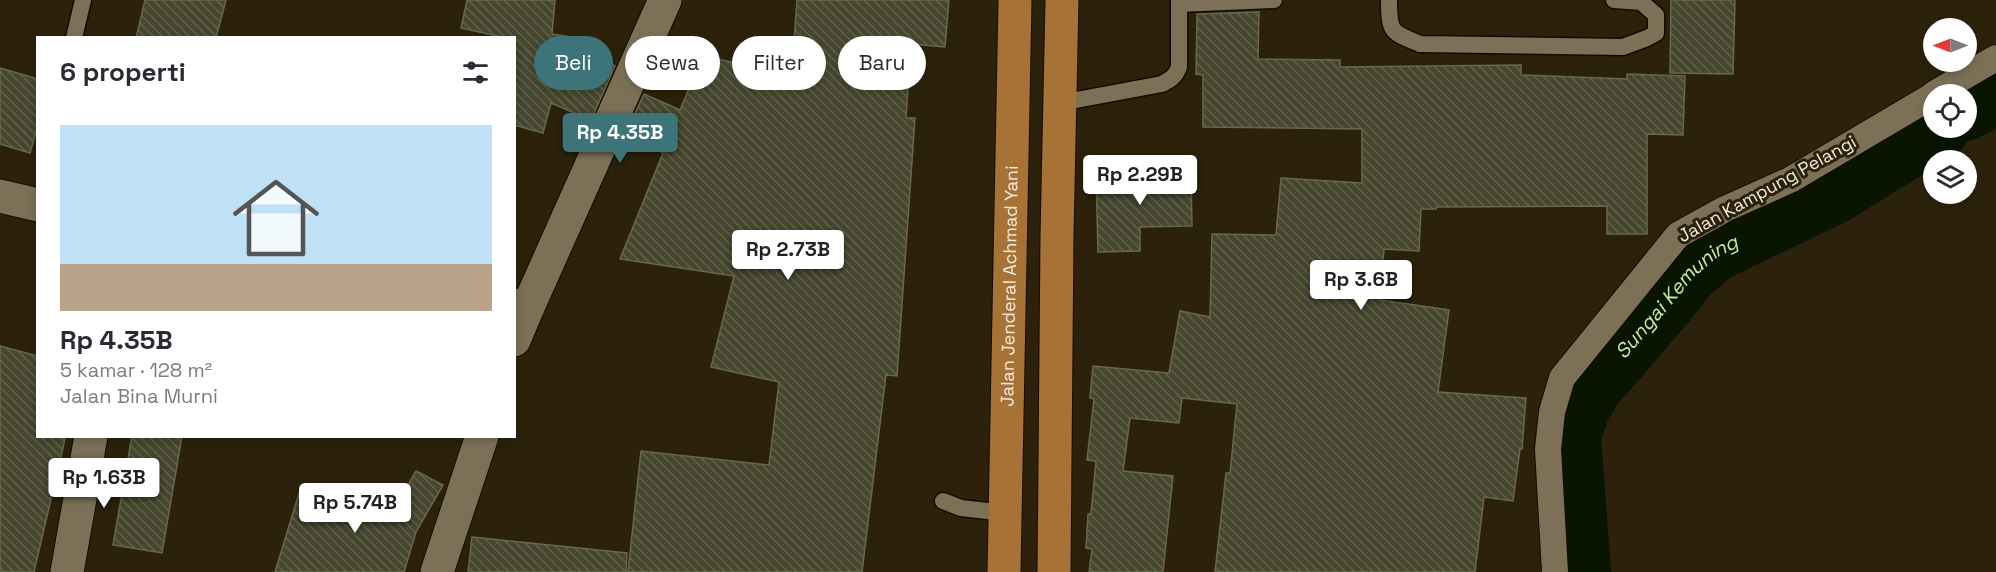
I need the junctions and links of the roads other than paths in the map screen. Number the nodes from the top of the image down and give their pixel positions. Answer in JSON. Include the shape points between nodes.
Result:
{"nodes":[{"id":1,"x":83,"y":0,"type":"edge"},
{"id":2,"x":665,"y":0,"type":"edge"},
{"id":3,"x":1015,"y":0,"type":"edge"},
{"id":4,"x":1062,"y":0,"type":"edge"},
{"id":5,"x":1274,"y":0,"type":"edge"},
{"id":6,"x":1389,"y":0,"type":"edge"},
{"id":7,"x":1614,"y":0,"type":"edge"},
{"id":8,"x":1179,"y":2,"type":"edge"},
{"id":9,"x":74,"y":36,"type":"edge"},
{"id":10,"x":1996,"y":58,"type":"edge"},
{"id":11,"x":1952,"y":84,"type":"edge"},
{"id":12,"x":1923,"y":101,"type":"edge"},
{"id":13,"x":1060,"y":104,"type":"junction"},
{"id":14,"x":0,"y":196,"type":"edge"},
{"id":15,"x":36,"y":200,"type":"edge"},
{"id":16,"x":1010,"y":235,"type":"junction"},
{"id":17,"x":1057,"y":236,"type":"junction"},
{"id":18,"x":521,"y":306,"type":"edge"},
{"id":19,"x":516,"y":330,"type":"edge"},
{"id":20,"x":91,"y":438,"type":"edge"},
{"id":21,"x":481,"y":438,"type":"edge"},
{"id":22,"x":943,"y":501,"type":"dead end"},
{"id":23,"x":1005,"y":513,"type":"junction"},
{"id":24,"x":67,"y":572,"type":"edge"},
{"id":25,"x":437,"y":572,"type":"edge"},
{"id":26,"x":1004,"y":572,"type":"edge"},
{"id":27,"x":1054,"y":572,"type":"edge"},
{"id":28,"x":1555,"y":572,"type":"edge"}],
"edges":[{"from":1,"to":9,"type":"lane"},
{"from":2,"to":18,"type":"street"},
{"from":3,"to":16,"type":"highway","name":"Jalan Jenderal Achmad Yani"},
{"from":4,"to":13,"type":"highway"},
{"from":5,"to":8,"type":"lane"},
{"from":6,"to":7,"type":"lane","via":[[1389,23],[1395,34],[1420,44],[1623,47],[1656,33],[1656,15],[1641,2]]},
{"from":8,"to":13,"type":"lane","via":[[1177,74],[1162,84]]},
{"from":10,"to":11,"type":"street","name":"Jalan Kampung Pelangi"},
{"from":12,"to":28,"type":"street","name":"Jalan Kampung Pelangi","via":[[1790,180],[1678,235],[1562,378],[1552,412],[1548,449]]},
{"from":13,"to":17,"type":"highway"},
{"from":14,"to":15,"type":"street"},
{"from":16,"to":17,"type":"highway"},
{"from":16,"to":23,"type":"highway","name":"Jalan Jenderal Achmad Yani"},
{"from":17,"to":27,"type":"highway"},
{"from":18,"to":19,"type":"street"},
{"from":20,"to":24,"type":"street"},
{"from":21,"to":25,"type":"street"},
{"from":22,"to":23,"type":"lane","via":[[961,508]]},
{"from":23,"to":26,"type":"highway","name":"Jalan Jenderal Achmad Yani"}]}
